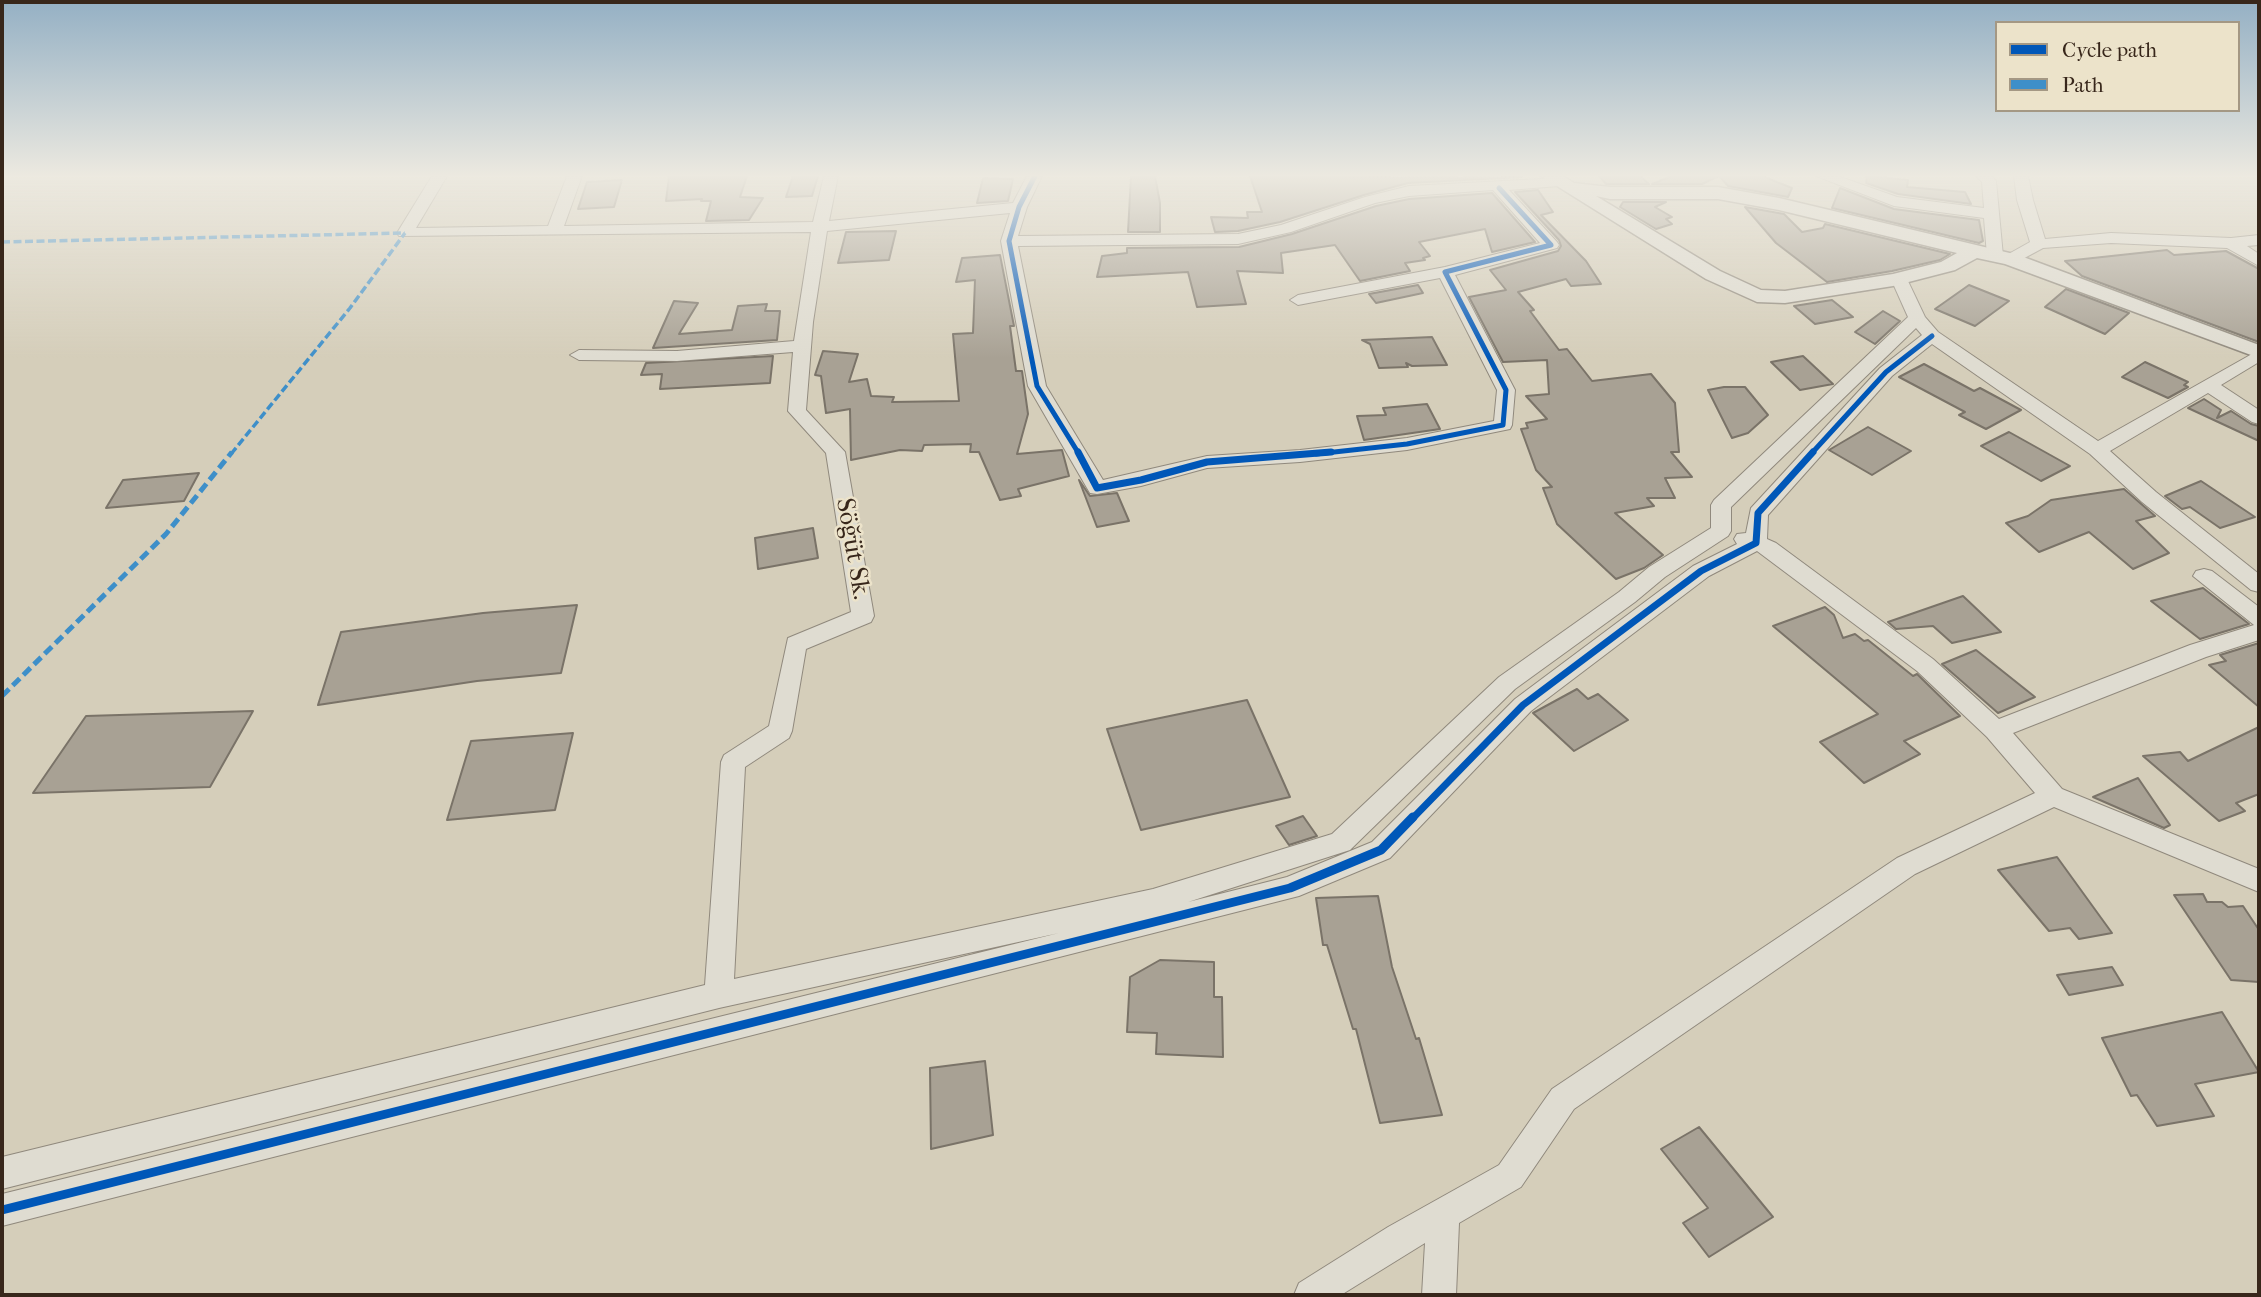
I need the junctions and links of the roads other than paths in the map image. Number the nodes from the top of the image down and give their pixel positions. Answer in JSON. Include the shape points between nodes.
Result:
{"nodes":[{"id":1,"x":818,"y":237,"type":"edge"},
{"id":2,"x":1010,"y":237,"type":"edge"},
{"id":3,"x":1250,"y":237,"type":"edge"},
{"id":4,"x":1543,"y":237,"type":"edge"},
{"id":5,"x":1650,"y":237,"type":"edge"},
{"id":6,"x":1915,"y":237,"type":"edge"},
{"id":7,"x":1993,"y":237,"type":"edge"},
{"id":8,"x":2037,"y":237,"type":"edge"},
{"id":9,"x":2259,"y":240,"type":"edge"},
{"id":10,"x":1009,"y":241,"type":"junction"},
{"id":11,"x":2231,"y":243,"type":"junction"},
{"id":12,"x":2039,"y":244,"type":"junction"},
{"id":13,"x":1993,"y":255,"type":"junction"},
{"id":14,"x":2259,"y":261,"type":"edge"},
{"id":15,"x":1445,"y":272,"type":"junction"},
{"id":16,"x":1899,"y":279,"type":"junction"},
{"id":17,"x":1298,"y":300,"type":"dead end"},
{"id":18,"x":1924,"y":327,"type":"junction"},
{"id":19,"x":801,"y":346,"type":"junction"},
{"id":20,"x":2259,"y":354,"type":"edge"},
{"id":21,"x":579,"y":355,"type":"dead end"},
{"id":22,"x":2209,"y":384,"type":"junction"},
{"id":23,"x":2259,"y":418,"type":"edge"},
{"id":24,"x":2097,"y":450,"type":"junction"},
{"id":25,"x":1721,"y":531,"type":"junction"},
{"id":26,"x":1756,"y":544,"type":"junction"},
{"id":27,"x":2204,"y":576,"type":"dead end"},
{"id":28,"x":2259,"y":585,"type":"edge"},
{"id":29,"x":2259,"y":619,"type":"edge"},
{"id":30,"x":2259,"y":632,"type":"edge"},
{"id":31,"x":1996,"y":730,"type":"junction"},
{"id":32,"x":2053,"y":796,"type":"junction"},
{"id":33,"x":2259,"y":881,"type":"edge"},
{"id":34,"x":719,"y":995,"type":"junction"},
{"id":35,"x":2,"y":1173,"type":"edge"},
{"id":36,"x":2,"y":1210,"type":"edge"},
{"id":37,"x":1443,"y":1214,"type":"junction"},
{"id":38,"x":1311,"y":1295,"type":"edge"},
{"id":39,"x":1439,"y":1295,"type":"edge"}],
"edges":[{"from":1,"to":19,"type":"street","name":"Söğüt Sk."},
{"from":2,"to":10,"type":"street"},
{"from":3,"to":10,"type":"street"},
{"from":4,"to":15,"type":"street","via":[[1551,245]]},
{"from":5,"to":16,"type":"street","via":[[1757,296],[1785,298]]},
{"from":6,"to":13,"type":"street"},
{"from":7,"to":13,"type":"street"},
{"from":8,"to":12,"type":"street"},
{"from":9,"to":11,"type":"street"},
{"from":10,"to":15,"type":"street","via":[[1037,387],[1097,488],[1208,462],[1407,444],[1503,425],[1506,390]]},
{"from":11,"to":12,"type":"street","via":[[2111,238]]},
{"from":11,"to":14,"type":"street"},
{"from":12,"to":13,"type":"street"},
{"from":13,"to":16,"type":"street"},
{"from":13,"to":20,"type":"street"},
{"from":15,"to":17,"type":"street"},
{"from":16,"to":18,"type":"street"},
{"from":18,"to":24,"type":"street"},
{"from":18,"to":25,"type":"street","via":[[1721,505]]},
{"from":18,"to":26,"type":"street","via":[[1758,513]]},
{"from":19,"to":21,"type":"street","via":[[677,356]]},
{"from":19,"to":34,"type":"street","name":"Söğüt Sk.","via":[[797,411],[835,452],[863,616],[796,644],[780,731],[733,762]]},
{"from":20,"to":22,"type":"street"},
{"from":22,"to":23,"type":"street"},
{"from":22,"to":24,"type":"street"},
{"from":24,"to":28,"type":"street"},
{"from":25,"to":26,"type":"street"},
{"from":25,"to":34,"type":"street","via":[[1657,572],[1507,683],[1341,842],[1153,901]]},
{"from":26,"to":31,"type":"street","via":[[1769,548],[1925,665]]},
{"from":26,"to":36,"type":"street","via":[[1701,571],[1523,705],[1381,850],[1290,888]]},
{"from":27,"to":29,"type":"street"},
{"from":30,"to":31,"type":"street"},
{"from":31,"to":32,"type":"street"},
{"from":32,"to":33,"type":"street"},
{"from":32,"to":37,"type":"street","via":[[1906,866],[1563,1099],[1510,1176]]},
{"from":34,"to":35,"type":"street"},
{"from":37,"to":38,"type":"street"},
{"from":37,"to":39,"type":"street"}]}
